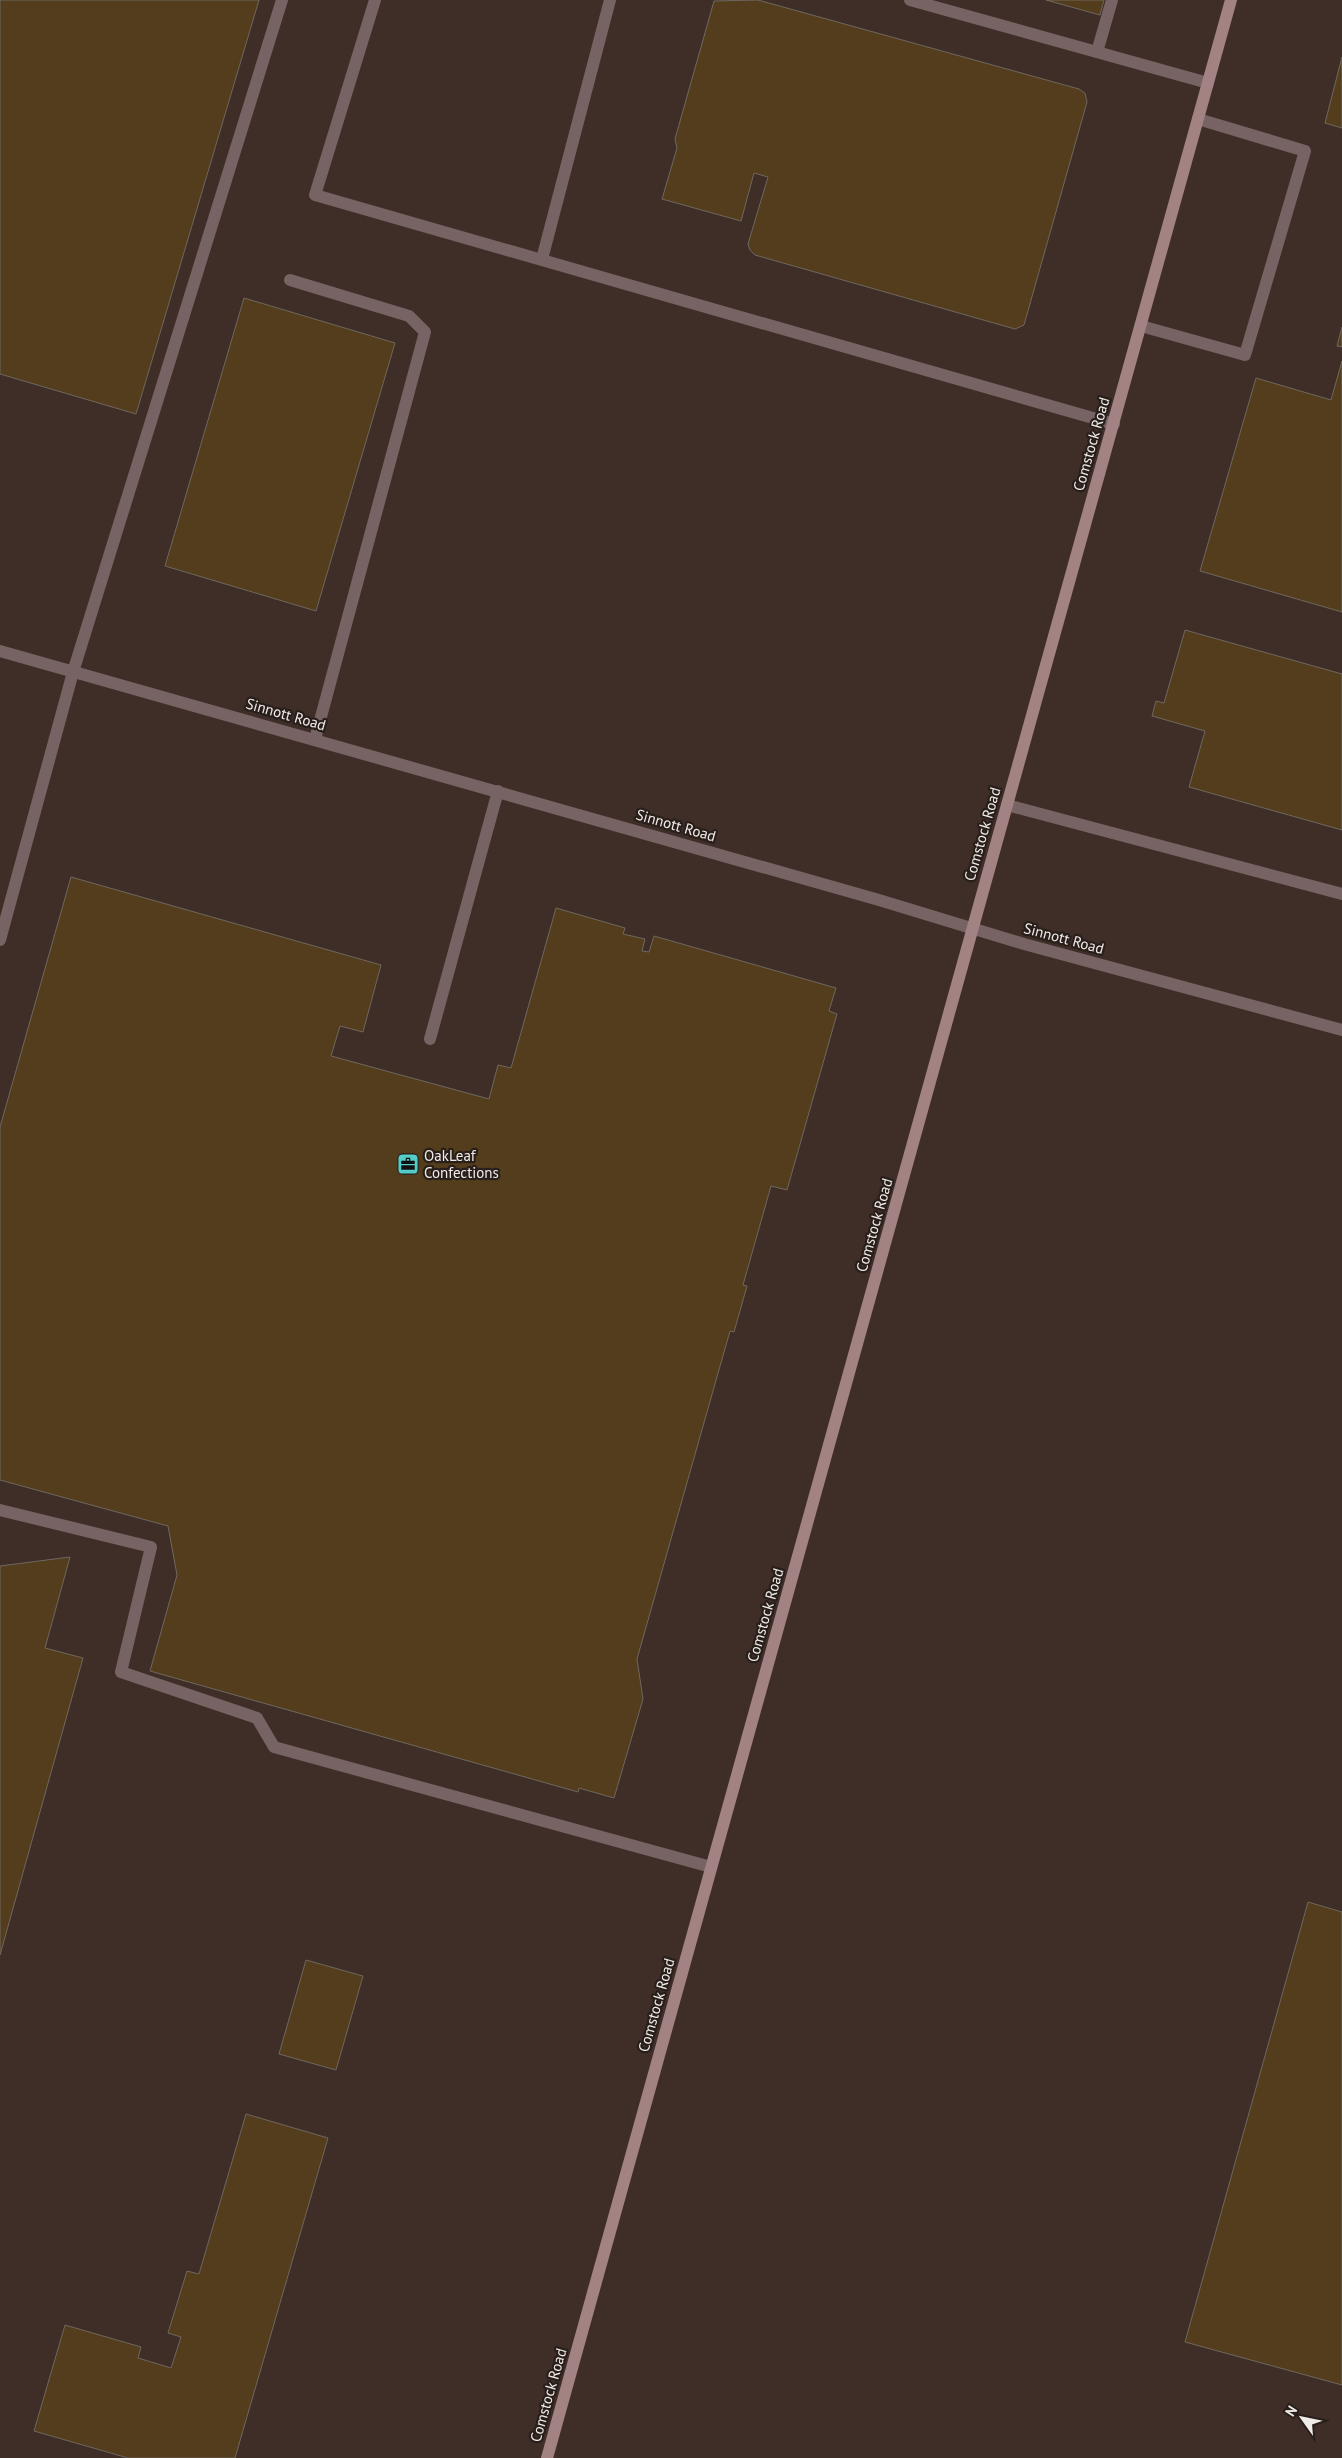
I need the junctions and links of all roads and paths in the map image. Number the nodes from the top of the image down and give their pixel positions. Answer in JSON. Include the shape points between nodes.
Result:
{"nodes":[{"id":1,"x":282,"y":0,"type":"edge"},
{"id":2,"x":374,"y":0,"type":"edge"},
{"id":3,"x":610,"y":0,"type":"edge"},
{"id":4,"x":910,"y":0,"type":"edge"},
{"id":5,"x":1112,"y":0,"type":"edge"},
{"id":6,"x":1231,"y":0,"type":"edge"},
{"id":7,"x":1098,"y":52,"type":"junction"},
{"id":8,"x":1208,"y":83,"type":"junction"},
{"id":9,"x":1198,"y":119,"type":"junction"},
{"id":10,"x":542,"y":260,"type":"junction"},
{"id":11,"x":290,"y":280,"type":"dead end"},
{"id":12,"x":1141,"y":326,"type":"junction"},
{"id":13,"x":1114,"y":424,"type":"junction"},
{"id":14,"x":0,"y":651,"type":"edge"},
{"id":15,"x":73,"y":672,"type":"junction"},
{"id":16,"x":315,"y":739,"type":"junction"},
{"id":17,"x":498,"y":791,"type":"junction"},
{"id":18,"x":1007,"y":805,"type":"junction"},
{"id":19,"x":1342,"y":894,"type":"edge"},
{"id":20,"x":972,"y":930,"type":"junction"},
{"id":21,"x":0,"y":940,"type":"edge"},
{"id":22,"x":1342,"y":1030,"type":"edge"},
{"id":23,"x":430,"y":1039,"type":"dead end"},
{"id":24,"x":0,"y":1510,"type":"edge"},
{"id":25,"x":711,"y":1868,"type":"junction"},
{"id":26,"x":547,"y":2458,"type":"edge"}],
"edges":[{"from":1,"to":15,"type":"street"},
{"from":2,"to":10,"type":"street","via":[[316,195]]},
{"from":3,"to":10,"type":"street"},
{"from":4,"to":7,"type":"street"},
{"from":5,"to":7,"type":"street"},
{"from":6,"to":8,"type":"street","name":"Comstock Road"},
{"from":7,"to":8,"type":"street"},
{"from":8,"to":9,"type":"street","name":"Comstock Road"},
{"from":9,"to":12,"type":"street","name":"Comstock Road"},
{"from":9,"to":12,"type":"street","via":[[1306,151],[1245,355]]},
{"from":10,"to":13,"type":"street"},
{"from":11,"to":16,"type":"street","via":[[409,316],[425,332]]},
{"from":12,"to":13,"type":"street","name":"Comstock Road"},
{"from":13,"to":18,"type":"street","name":"Comstock Road"},
{"from":14,"to":15,"type":"street","name":"Sinnott Road"},
{"from":15,"to":16,"type":"street","name":"Sinnott Road"},
{"from":15,"to":21,"type":"street"},
{"from":16,"to":17,"type":"street","name":"Sinnott Road"},
{"from":17,"to":20,"type":"street","name":"Sinnott Road","via":[[879,900]]},
{"from":17,"to":23,"type":"street"},
{"from":18,"to":19,"type":"street"},
{"from":18,"to":20,"type":"street","name":"Comstock Road"},
{"from":20,"to":22,"type":"street","name":"Sinnott Road"},
{"from":20,"to":25,"type":"street","name":"Comstock Road"},
{"from":24,"to":25,"type":"street","via":[[151,1547],[121,1672],[257,1718],[274,1747]]},
{"from":25,"to":26,"type":"street","name":"Comstock Road"}]}
